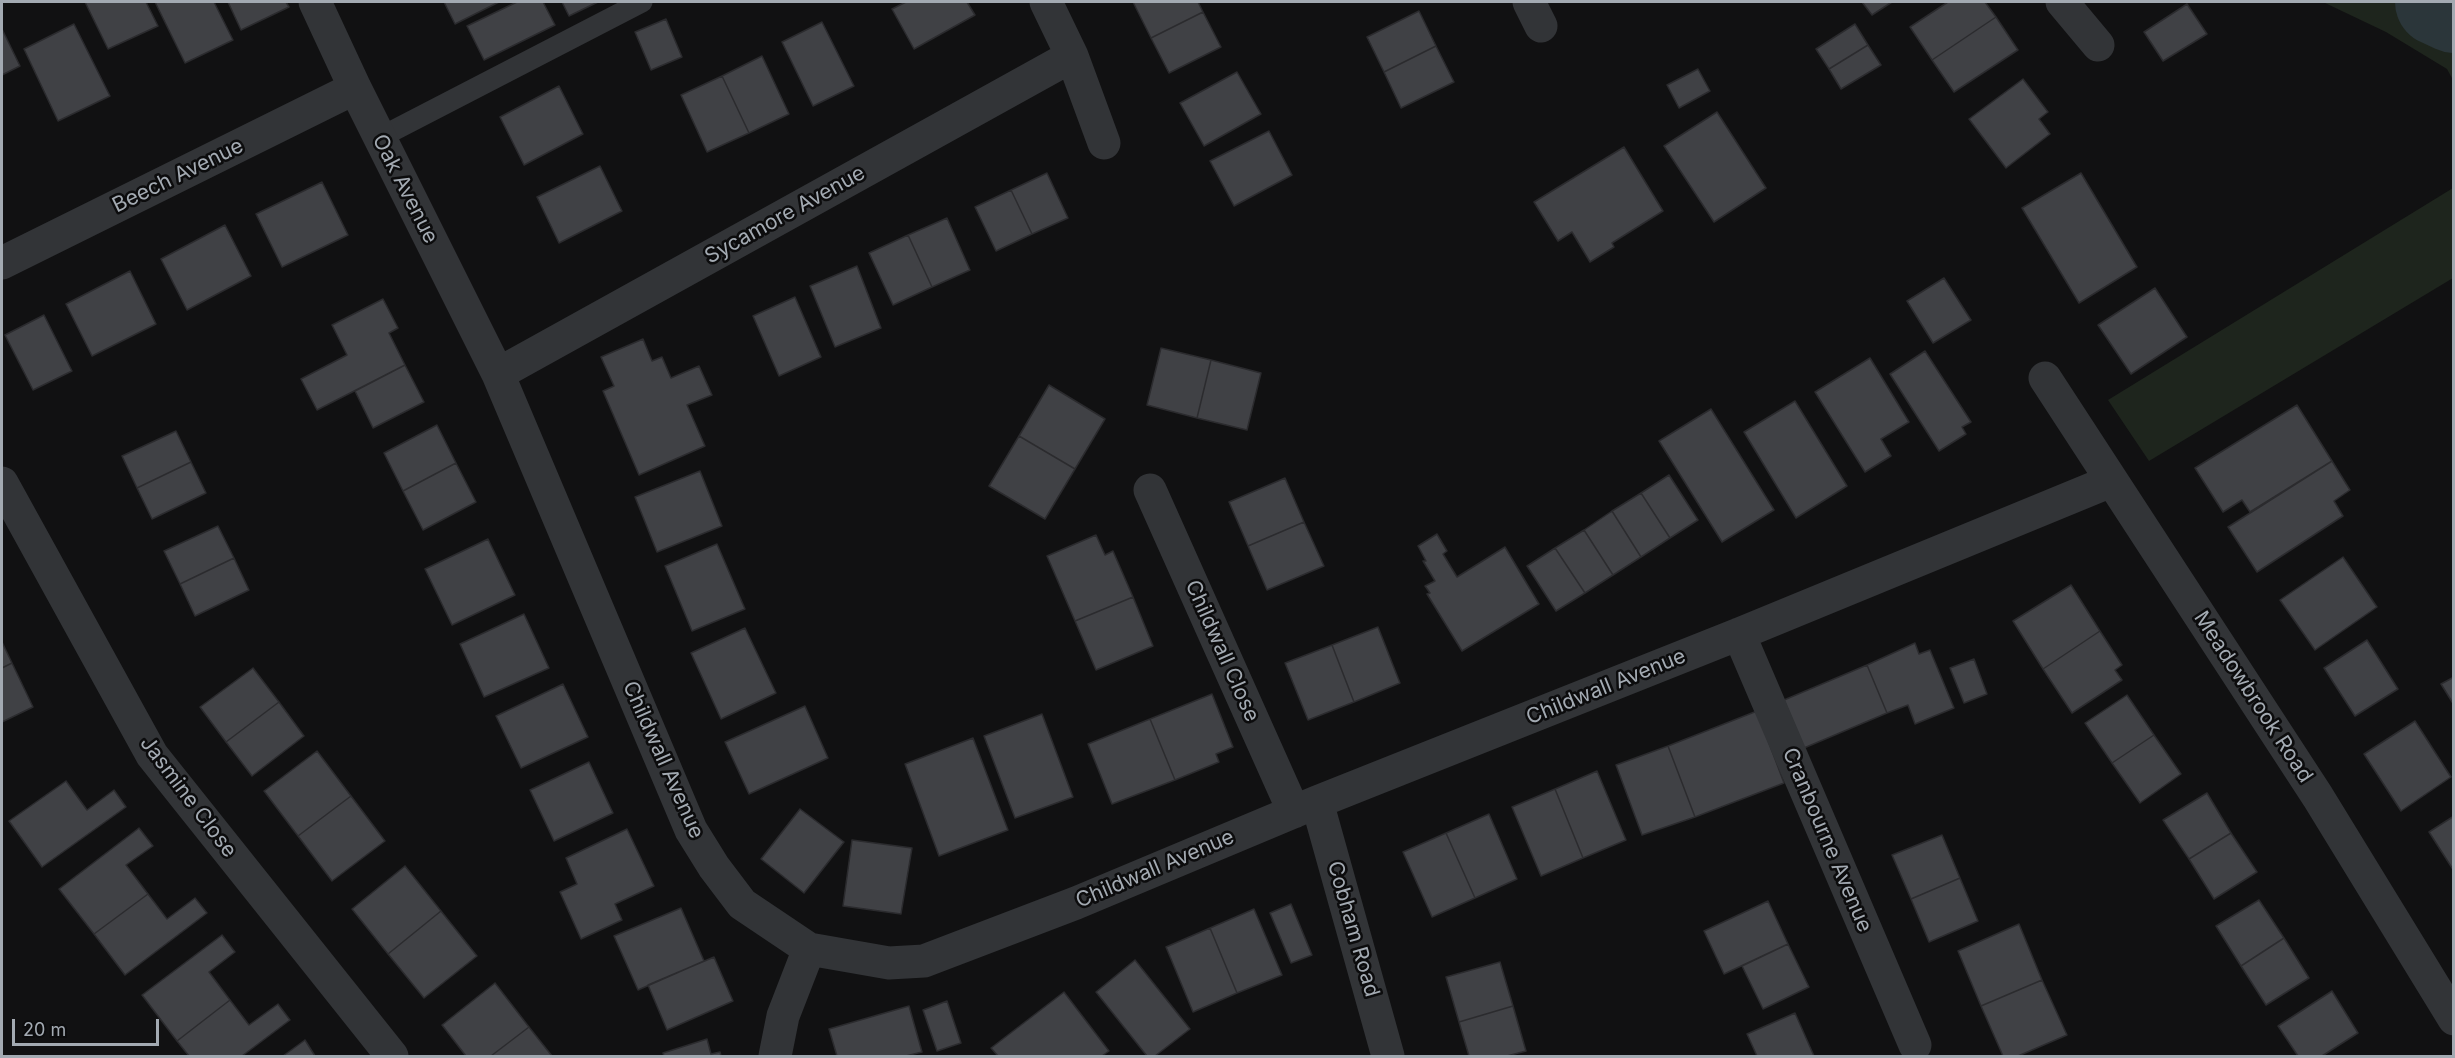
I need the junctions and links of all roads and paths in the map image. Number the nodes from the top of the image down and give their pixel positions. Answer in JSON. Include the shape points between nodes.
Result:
{"nodes":[{"id":1,"x":315,"y":2,"type":"edge"},
{"id":2,"x":642,"y":2,"type":"edge"},
{"id":3,"x":1046,"y":2,"type":"edge"},
{"id":4,"x":2062,"y":2,"type":"edge"},
{"id":5,"x":2098,"y":45,"type":"dead end"},
{"id":6,"x":1072,"y":56,"type":"junction"},
{"id":7,"x":355,"y":88,"type":"junction"},
{"id":8,"x":380,"y":138,"type":"junction"},
{"id":9,"x":1104,"y":143,"type":"dead end"},
{"id":10,"x":2,"y":263,"type":"edge"},
{"id":11,"x":498,"y":374,"type":"junction"},
{"id":12,"x":2045,"y":378,"type":"dead end"},
{"id":13,"x":2111,"y":481,"type":"junction"},
{"id":14,"x":2,"y":483,"type":"edge"},
{"id":15,"x":1150,"y":490,"type":"dead end"},
{"id":16,"x":1739,"y":634,"type":"junction"},
{"id":17,"x":1306,"y":807,"type":"junction"},
{"id":18,"x":809,"y":949,"type":"junction"},
{"id":19,"x":2454,"y":1019,"type":"edge"},
{"id":20,"x":1915,"y":1045,"type":"dead end"},
{"id":21,"x":393,"y":1056,"type":"edge"},
{"id":22,"x":775,"y":1056,"type":"edge"},
{"id":23,"x":1388,"y":1056,"type":"edge"}],
"edges":[{"from":1,"to":7,"type":"street","name":"Oak Avenue"},
{"from":2,"to":8,"type":"lane"},
{"from":3,"to":6,"type":"street"},
{"from":4,"to":5,"type":"street"},
{"from":6,"to":9,"type":"street"},
{"from":6,"to":11,"type":"street","name":"Sycamore Avenue"},
{"from":7,"to":8,"type":"street","name":"Oak Avenue"},
{"from":7,"to":10,"type":"street","name":"Beech Avenue"},
{"from":8,"to":11,"type":"street","name":"Oak Avenue"},
{"from":11,"to":18,"type":"street","name":"Childwall Avenue","via":[[691,831],[742,904]]},
{"from":12,"to":13,"type":"street","name":"Meadowbrook Road"},
{"from":13,"to":16,"type":"street","name":"Childwall Avenue"},
{"from":13,"to":19,"type":"street","name":"Meadowbrook Road","via":[[2318,797]]},
{"from":14,"to":21,"type":"street","name":"Jasmine Close","via":[[152,755]]},
{"from":15,"to":17,"type":"street","name":"Childwall Close"},
{"from":16,"to":17,"type":"street","name":"Childwall Avenue"},
{"from":16,"to":20,"type":"street","name":"Cranbourne Avenue"},
{"from":17,"to":18,"type":"street","name":"Childwall Avenue","via":[[924,962],[889,963]]},
{"from":17,"to":23,"type":"street","name":"Cobham Road"},
{"from":18,"to":22,"type":"street","via":[[783,1016]]}]}
